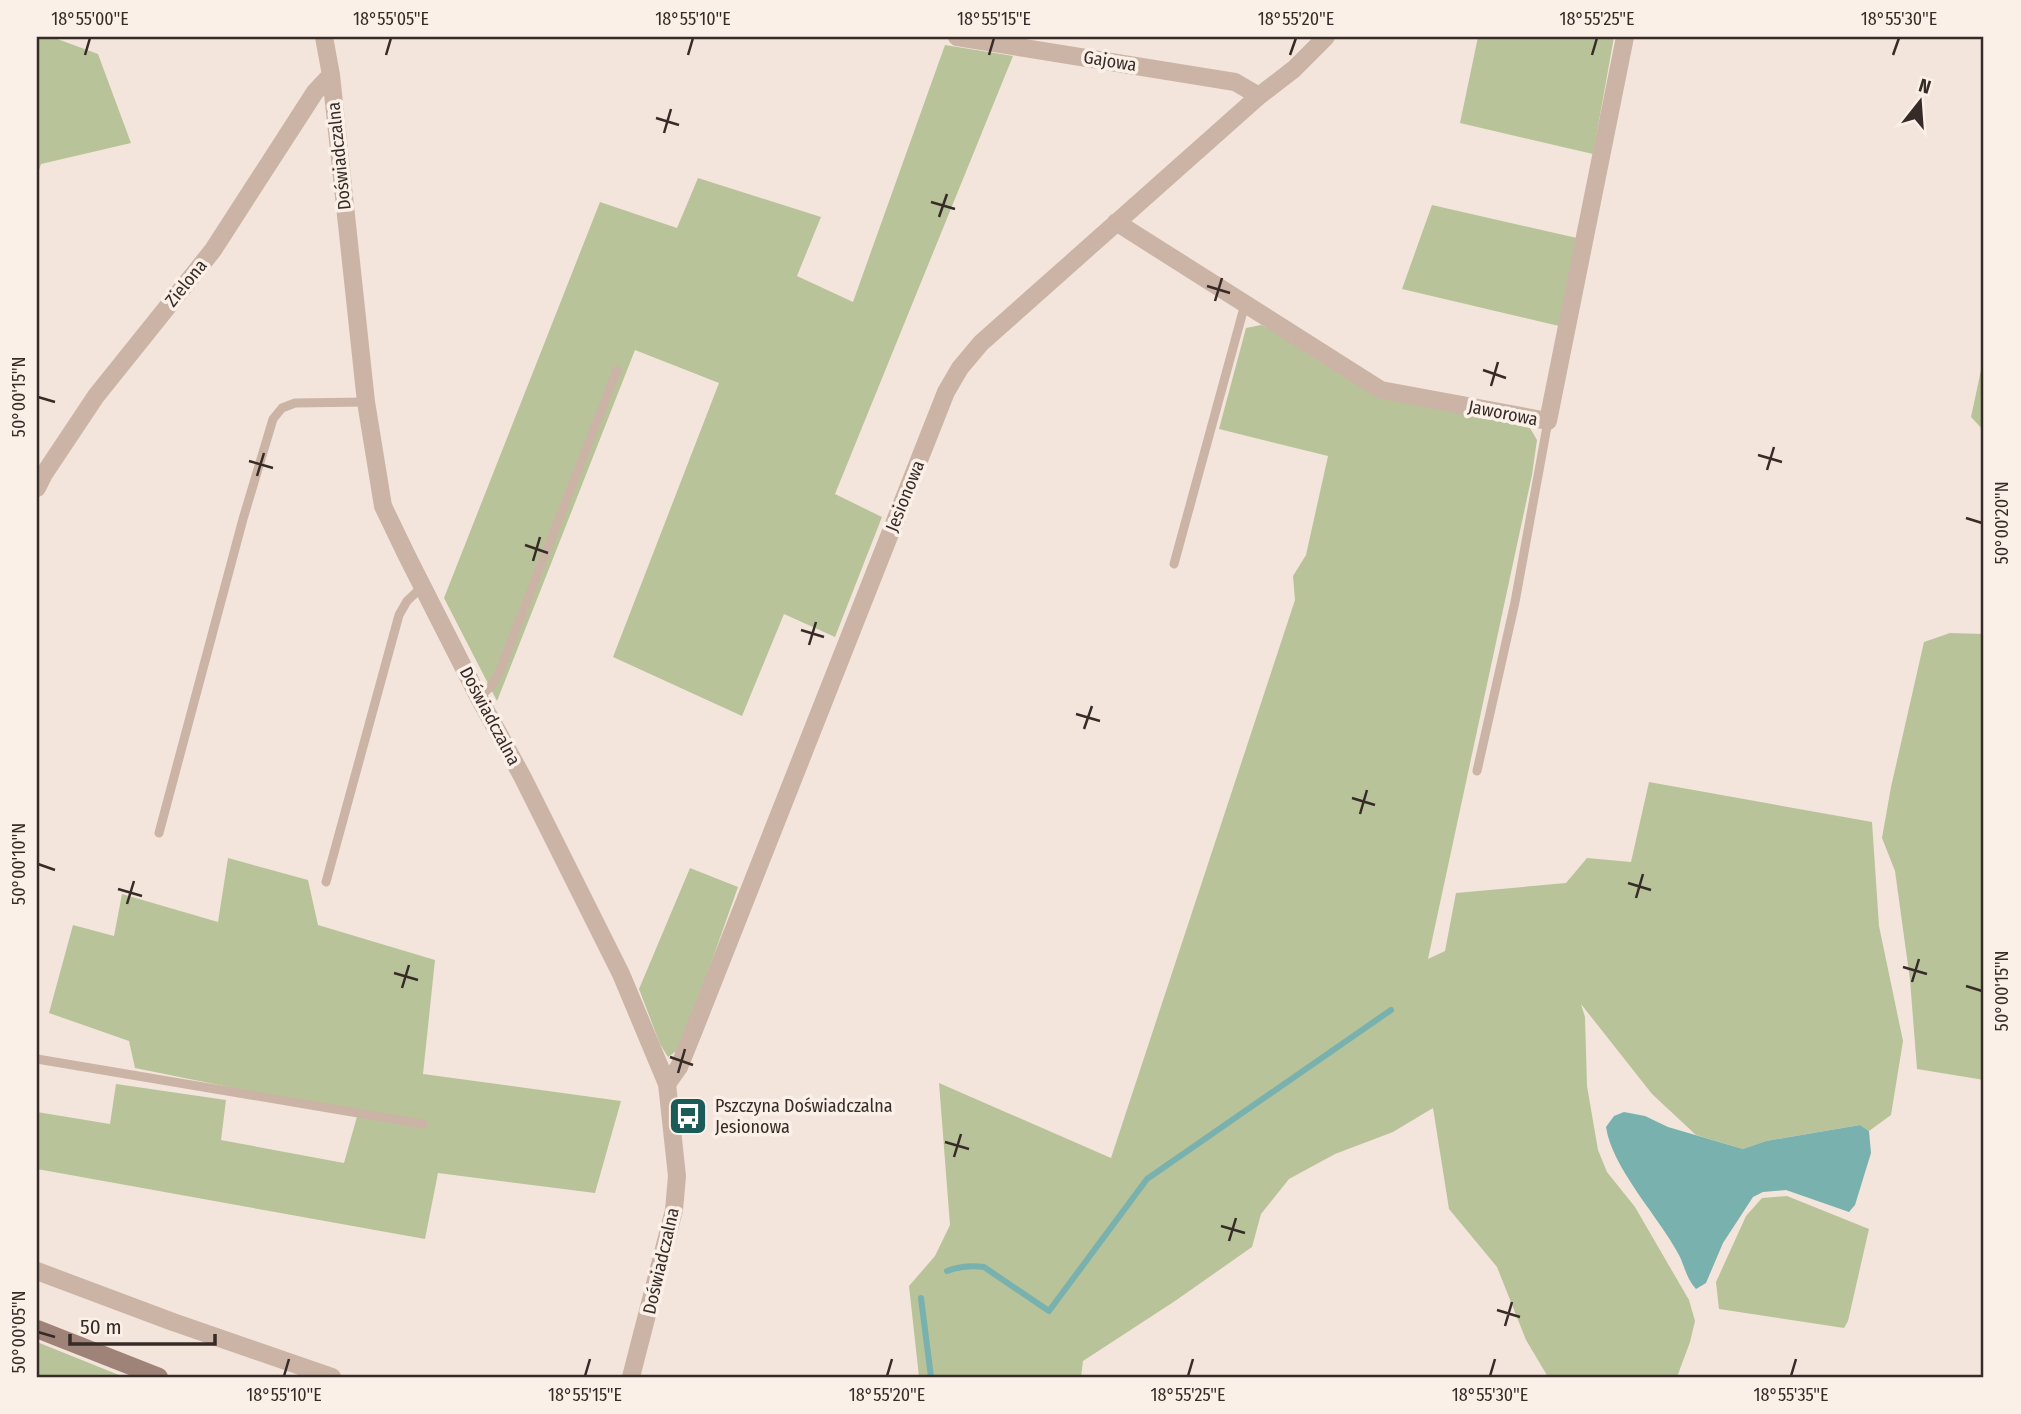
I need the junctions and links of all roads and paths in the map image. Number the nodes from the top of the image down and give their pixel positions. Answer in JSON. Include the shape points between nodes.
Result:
{"nodes":[{"id":1,"x":324,"y":37,"type":"edge"},
{"id":2,"x":957,"y":37,"type":"edge"},
{"id":3,"x":1326,"y":37,"type":"edge"},
{"id":4,"x":1625,"y":37,"type":"edge"},
{"id":5,"x":331,"y":75,"type":"junction"},
{"id":6,"x":1259,"y":96,"type":"junction"},
{"id":7,"x":1116,"y":222,"type":"junction"},
{"id":8,"x":1245,"y":304,"type":"junction"},
{"id":9,"x":617,"y":370,"type":"dead end"},
{"id":10,"x":366,"y":402,"type":"junction"},
{"id":11,"x":1548,"y":421,"type":"junction"},
{"id":12,"x":37,"y":488,"type":"edge"},
{"id":13,"x":1174,"y":564,"type":"dead end"},
{"id":14,"x":423,"y":586,"type":"junction"},
{"id":15,"x":479,"y":698,"type":"junction"},
{"id":16,"x":1477,"y":771,"type":"dead end"},
{"id":17,"x":159,"y":833,"type":"dead end"},
{"id":18,"x":326,"y":881,"type":"dead end"},
{"id":19,"x":37,"y":1059,"type":"edge"},
{"id":20,"x":667,"y":1084,"type":"junction"},
{"id":21,"x":423,"y":1124,"type":"dead end"},
{"id":22,"x":37,"y":1271,"type":"edge"},
{"id":23,"x":37,"y":1329,"type":"edge"},
{"id":24,"x":159,"y":1377,"type":"edge"},
{"id":25,"x":332,"y":1377,"type":"edge"},
{"id":26,"x":631,"y":1377,"type":"edge"}],
"edges":[{"from":1,"to":5,"type":"street","name":"Doświadczalna"},
{"from":2,"to":6,"type":"street","name":"Gajowa","via":[[1236,82]]},
{"from":3,"to":6,"type":"street","name":"Jesionowa"},
{"from":4,"to":11,"type":"street","name":"Jaworowa"},
{"from":5,"to":10,"type":"street","name":"Doświadczalna"},
{"from":5,"to":12,"type":"street","name":"Zielona","via":[[315,92],[213,250],[96,396]]},
{"from":6,"to":7,"type":"street","name":"Jesionowa"},
{"from":7,"to":8,"type":"street","name":"Jaworowa"},
{"from":7,"to":20,"type":"street","name":"Jesionowa","via":[[981,343],[946,392],[694,1030]]},
{"from":8,"to":11,"type":"street","name":"Jaworowa","via":[[1381,390]]},
{"from":8,"to":13,"type":"lane"},
{"from":9,"to":15,"type":"lane","via":[[499,674]]},
{"from":10,"to":14,"type":"street","name":"Doświadczalna","via":[[383,506]]},
{"from":10,"to":17,"type":"lane","via":[[295,403],[282,408],[273,419]]},
{"from":11,"to":16,"type":"lane","via":[[1515,602]]},
{"from":14,"to":15,"type":"street","name":"Doświadczalna"},
{"from":14,"to":18,"type":"lane","via":[[399,615]]},
{"from":15,"to":20,"type":"street","name":"Doświadczalna","via":[[621,974]]},
{"from":19,"to":21,"type":"lane"},
{"from":20,"to":26,"type":"street","name":"Doświadczalna","via":[[677,1176],[674,1210]]},
{"from":22,"to":25,"type":"street"},
{"from":23,"to":24,"type":"main road"}]}
